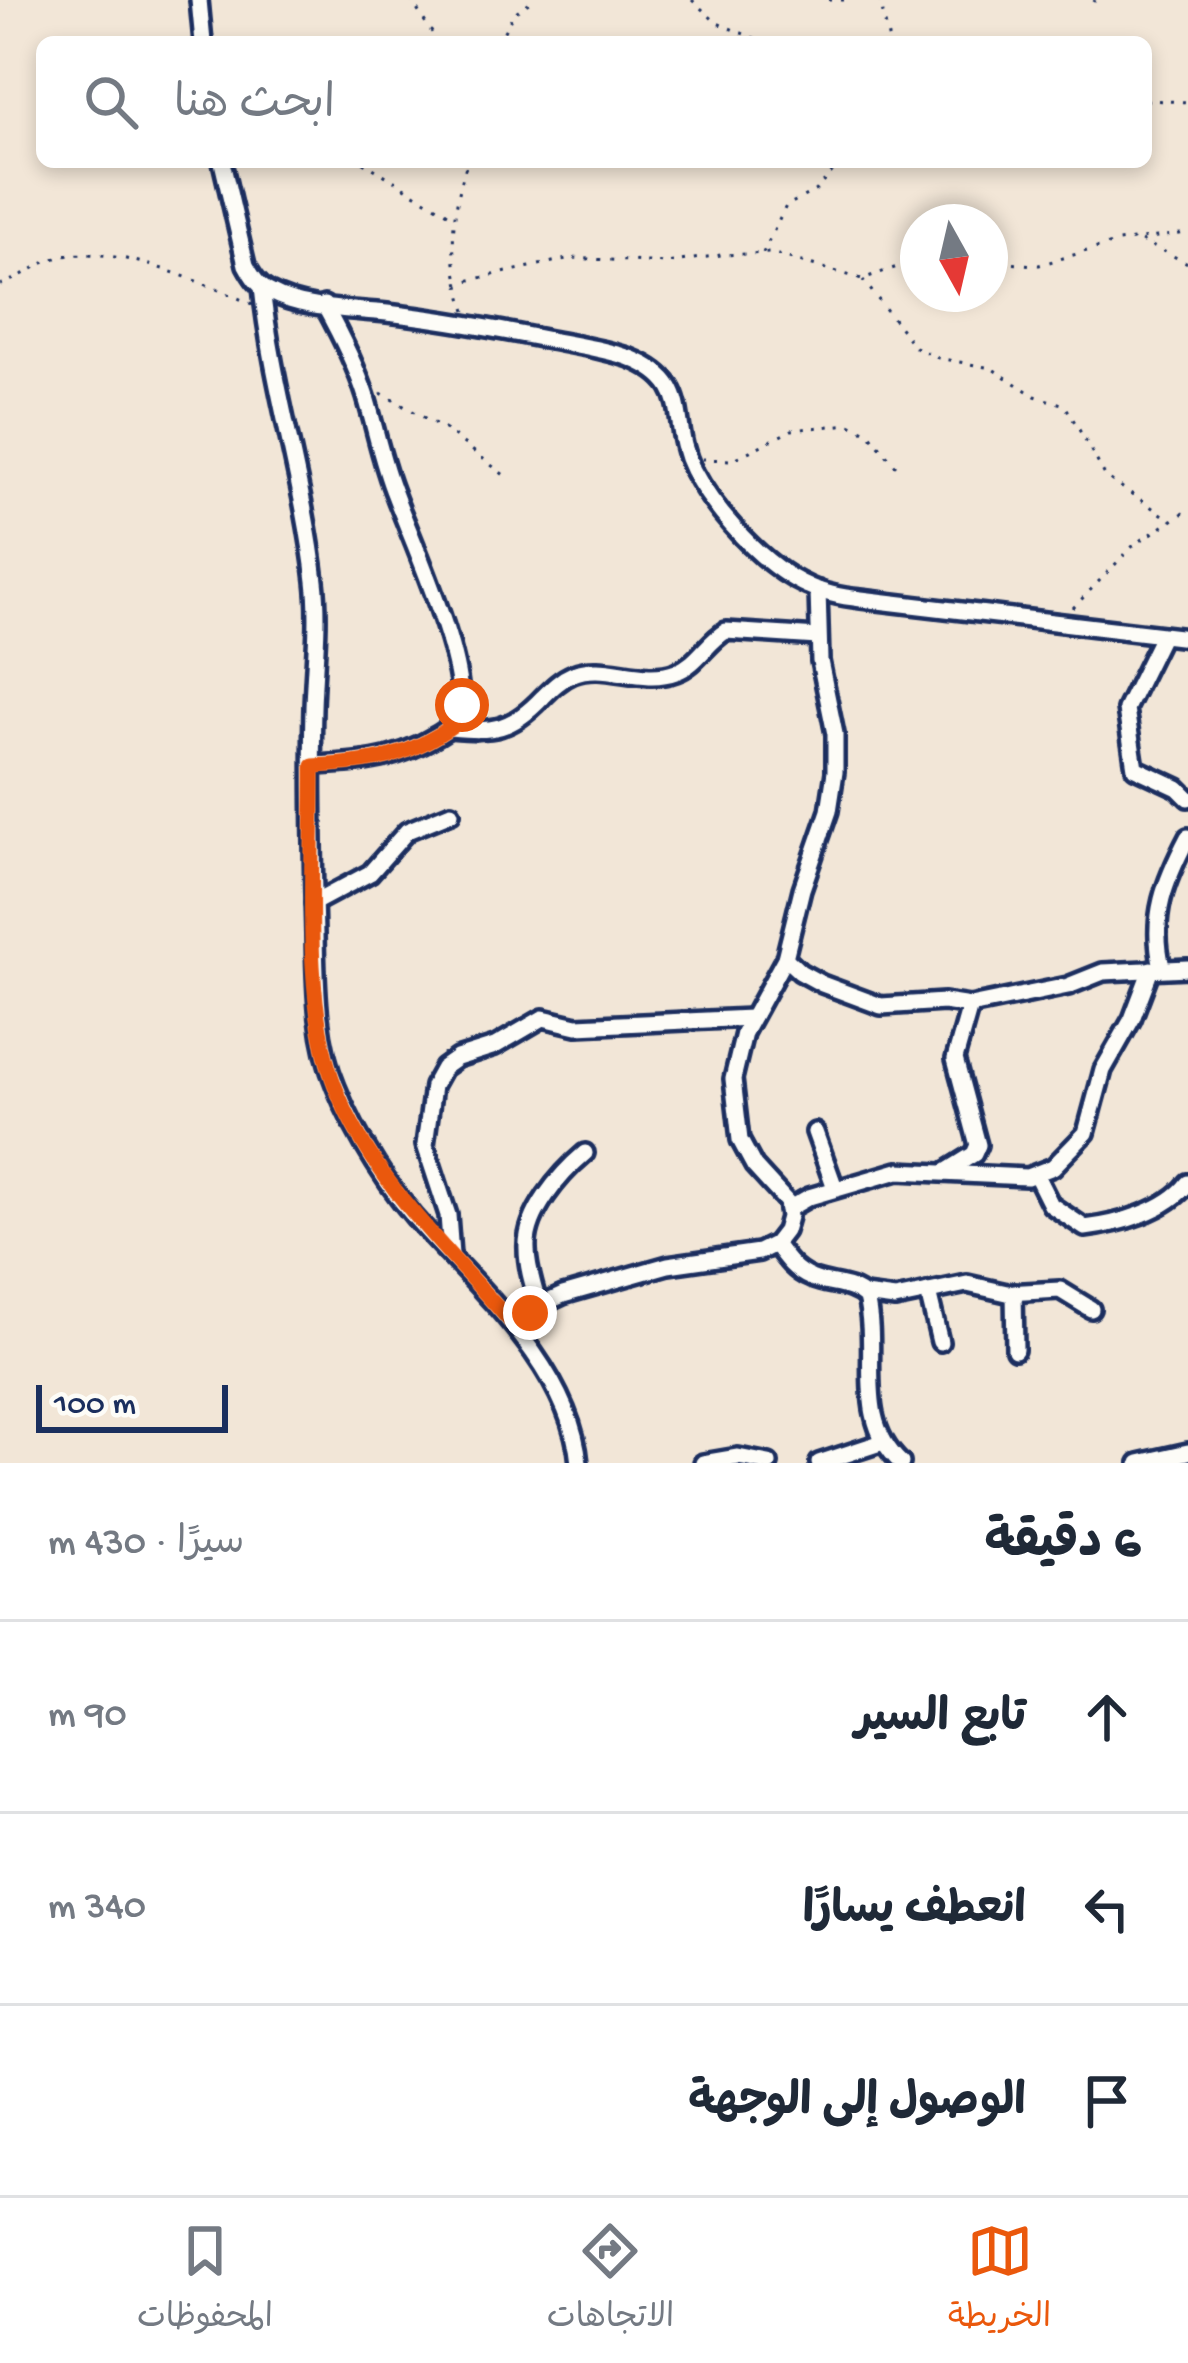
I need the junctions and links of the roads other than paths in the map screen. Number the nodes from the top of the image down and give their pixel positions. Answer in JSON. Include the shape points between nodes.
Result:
{"nodes":[{"id":1,"x":199,"y":0,"type":"edge"},
{"id":2,"x":202,"y":36,"type":"edge"},
{"id":3,"x":223,"y":168,"type":"edge"},
{"id":4,"x":262,"y":287,"type":"junction"},
{"id":5,"x":324,"y":304,"type":"junction"},
{"id":6,"x":818,"y":590,"type":"junction"},
{"id":7,"x":1162,"y":636,"type":"junction"},
{"id":8,"x":818,"y":637,"type":"junction"},
{"id":9,"x":1188,"y":638,"type":"edge"},
{"id":10,"x":450,"y":728,"type":"junction"},
{"id":11,"x":313,"y":766,"type":"junction"},
{"id":12,"x":1188,"y":798,"type":"edge"},
{"id":13,"x":451,"y":813,"type":"dead end"},
{"id":14,"x":1188,"y":837,"type":"edge"},
{"id":15,"x":314,"y":903,"type":"junction"},
{"id":16,"x":785,"y":958,"type":"junction"},
{"id":17,"x":1188,"y":967,"type":"edge"},
{"id":18,"x":1157,"y":968,"type":"junction"},
{"id":19,"x":970,"y":1006,"type":"junction"},
{"id":20,"x":751,"y":1018,"type":"junction"},
{"id":21,"x":815,"y":1132,"type":"dead end"},
{"id":22,"x":585,"y":1153,"type":"dead end"},
{"id":23,"x":945,"y":1172,"type":"junction"},
{"id":24,"x":1036,"y":1175,"type":"junction"},
{"id":25,"x":1188,"y":1183,"type":"edge"},
{"id":26,"x":835,"y":1188,"type":"junction"},
{"id":27,"x":788,"y":1209,"type":"junction"},
{"id":28,"x":775,"y":1244,"type":"junction"},
{"id":29,"x":451,"y":1256,"type":"junction"},
{"id":30,"x":928,"y":1292,"type":"junction"},
{"id":31,"x":1014,"y":1292,"type":"junction"},
{"id":32,"x":864,"y":1295,"type":"junction"},
{"id":33,"x":539,"y":1306,"type":"junction"},
{"id":34,"x":1091,"y":1309,"type":"dead end"},
{"id":35,"x":516,"y":1328,"type":"junction"},
{"id":36,"x":940,"y":1342,"type":"dead end"},
{"id":37,"x":1016,"y":1349,"type":"dead end"},
{"id":38,"x":883,"y":1442,"type":"junction"},
{"id":39,"x":1188,"y":1452,"type":"edge"},
{"id":40,"x":579,"y":1463,"type":"edge"},
{"id":41,"x":703,"y":1463,"type":"edge"},
{"id":42,"x":769,"y":1463,"type":"edge"},
{"id":43,"x":819,"y":1463,"type":"edge"},
{"id":44,"x":901,"y":1463,"type":"edge"},
{"id":45,"x":1139,"y":1463,"type":"edge"}],
"edges":[{"from":1,"to":2,"type":"street"},
{"from":3,"to":4,"type":"street","via":[[242,256]]},
{"from":4,"to":5,"type":"street"},
{"from":4,"to":11,"type":"street","via":[[316,583]]},
{"from":5,"to":6,"type":"street","via":[[607,351],[658,373],[677,399],[688,458],[703,485],[757,548]]},
{"from":5,"to":10,"type":"street","via":[[359,378],[452,652],[462,705]]},
{"from":6,"to":7,"type":"street"},
{"from":6,"to":8,"type":"street"},
{"from":7,"to":9,"type":"street"},
{"from":7,"to":12,"type":"street","via":[[1125,716],[1135,768]]},
{"from":8,"to":10,"type":"street","via":[[726,631],[675,673],[576,672],[501,728]]},
{"from":8,"to":16,"type":"street","via":[[835,772]]},
{"from":10,"to":11,"type":"street","via":[[383,760]]},
{"from":11,"to":15,"type":"street"},
{"from":13,"to":15,"type":"street","via":[[407,831],[370,873]]},
{"from":14,"to":18,"type":"street","via":[[1158,910]]},
{"from":15,"to":29,"type":"street","via":[[316,1002],[334,1084],[395,1190]]},
{"from":16,"to":19,"type":"street","via":[[870,1004]]},
{"from":16,"to":20,"type":"street"},
{"from":17,"to":18,"type":"street"},
{"from":18,"to":19,"type":"street","via":[[1103,972]]},
{"from":18,"to":24,"type":"street","via":[[1103,1070],[1086,1133]]},
{"from":19,"to":23,"type":"street","via":[[955,1059],[978,1144]]},
{"from":20,"to":27,"type":"street","via":[[733,1079],[737,1130]]},
{"from":20,"to":29,"type":"street","via":[[577,1026],[543,1018],[448,1064],[433,1086],[424,1145],[448,1214]]},
{"from":21,"to":26,"type":"street"},
{"from":22,"to":33,"type":"street","via":[[530,1224],[526,1247]]},
{"from":23,"to":24,"type":"street"},
{"from":23,"to":26,"type":"street","via":[[898,1172]]},
{"from":24,"to":25,"type":"street","via":[[1051,1205],[1085,1228],[1142,1214]]},
{"from":26,"to":27,"type":"street"},
{"from":27,"to":28,"type":"street"},
{"from":28,"to":32,"type":"street","via":[[807,1277]]},
{"from":28,"to":33,"type":"street","via":[[660,1268]]},
{"from":29,"to":35,"type":"street"},
{"from":30,"to":31,"type":"street","via":[[967,1283]]},
{"from":30,"to":32,"type":"street"},
{"from":30,"to":36,"type":"street"},
{"from":31,"to":34,"type":"street","via":[[1060,1290]]},
{"from":31,"to":37,"type":"street"},
{"from":32,"to":38,"type":"street","via":[[871,1403]]},
{"from":33,"to":35,"type":"street"},
{"from":35,"to":40,"type":"street","via":[[570,1416]]},
{"from":38,"to":43,"type":"street"},
{"from":38,"to":44,"type":"street"},
{"from":39,"to":45,"type":"street"},
{"from":41,"to":42,"type":"street"}]}
